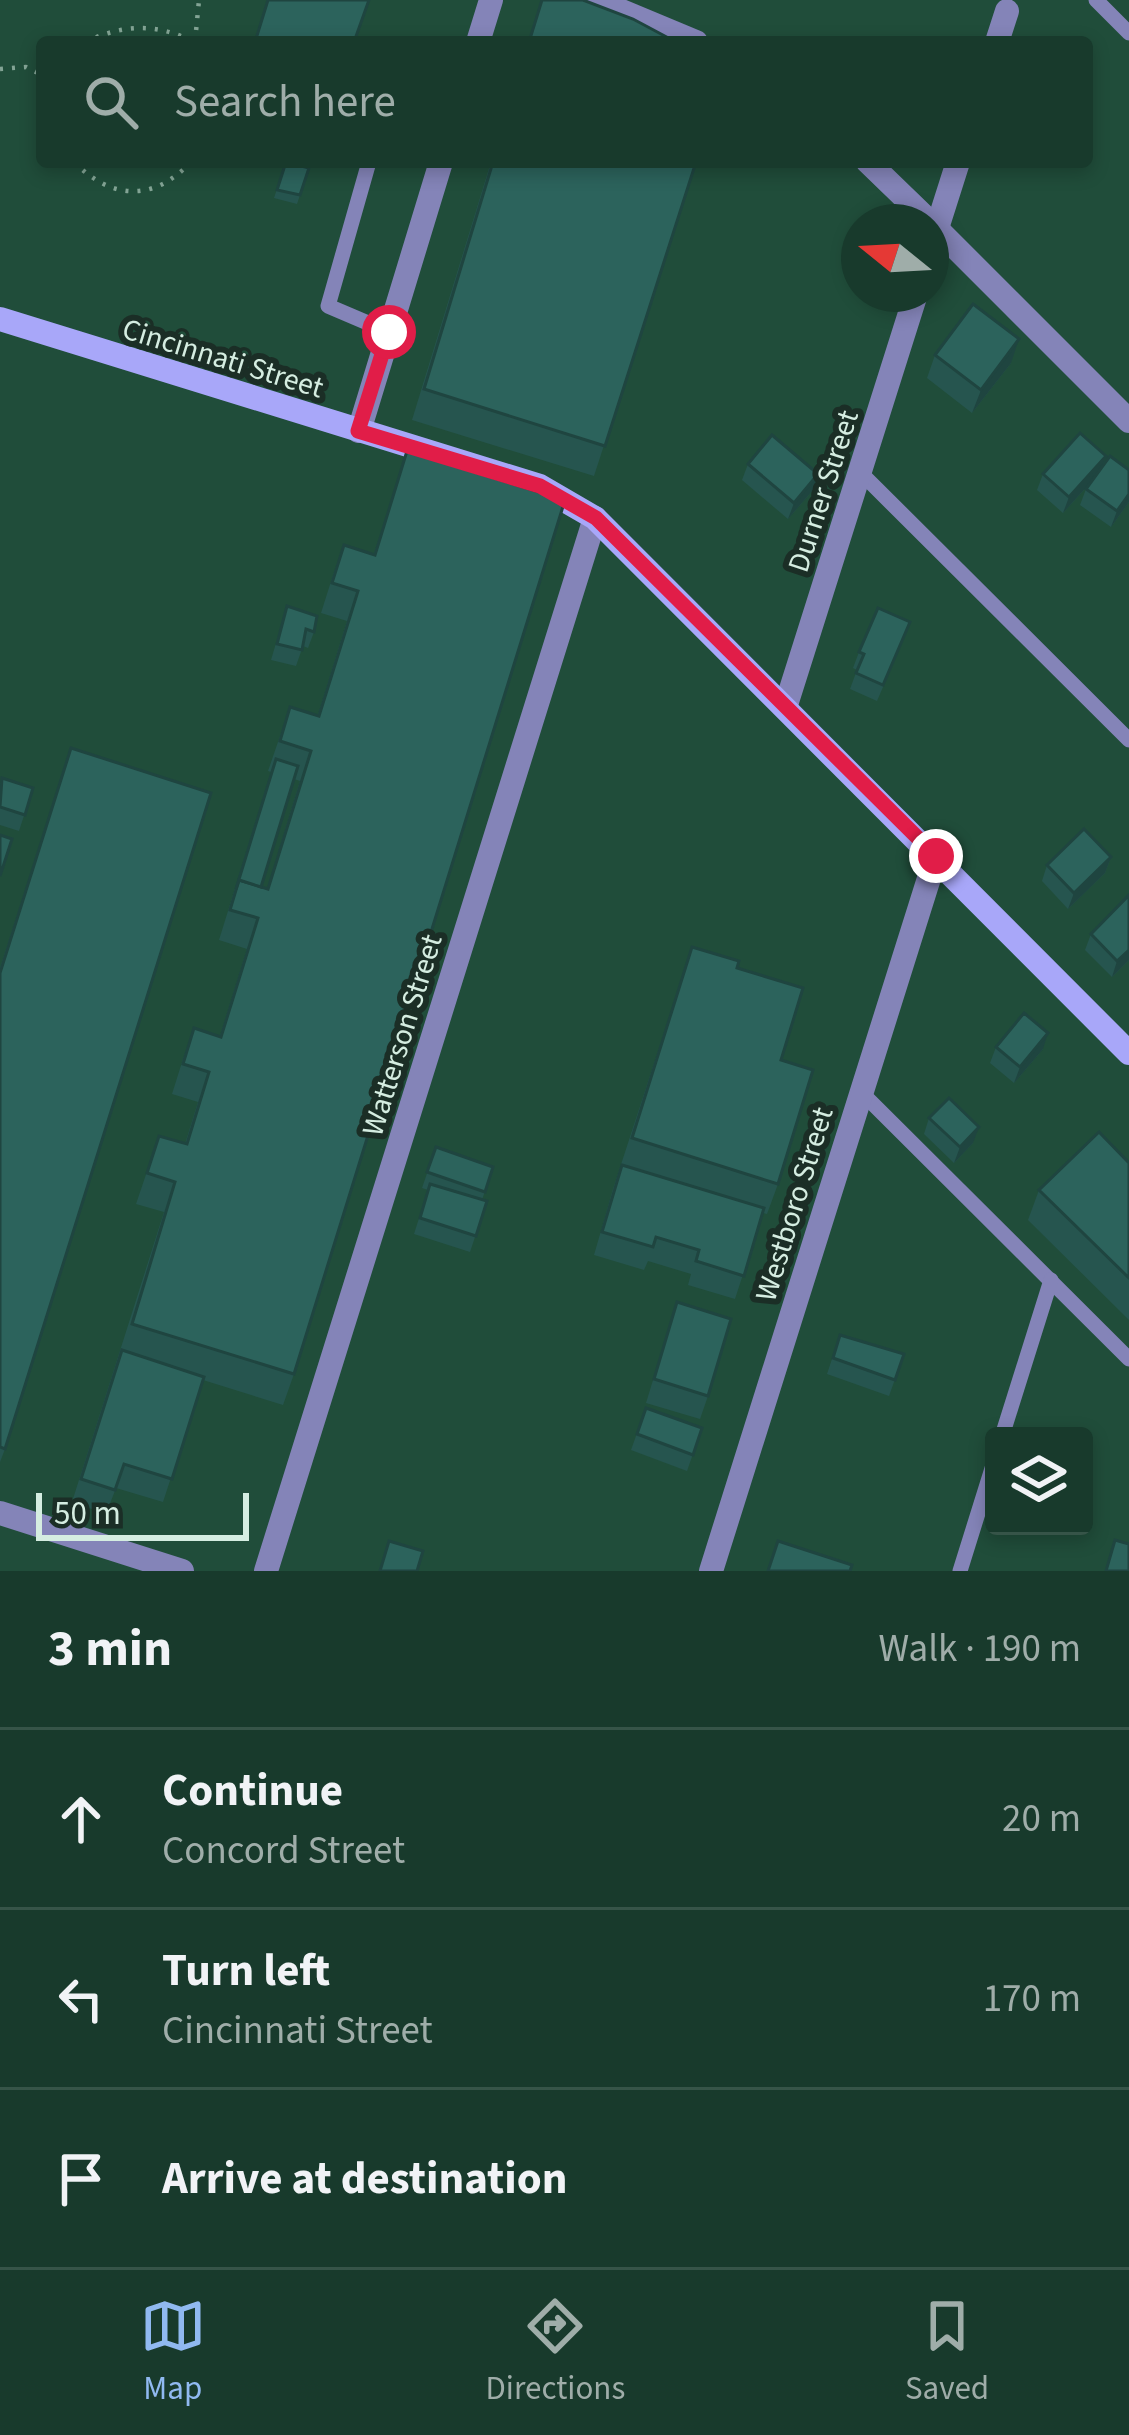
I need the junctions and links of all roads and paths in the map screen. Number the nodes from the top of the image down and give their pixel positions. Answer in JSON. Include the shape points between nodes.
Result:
{"nodes":[{"id":1,"x":199,"y":0,"type":"edge"},
{"id":2,"x":491,"y":0,"type":"edge"},
{"id":3,"x":595,"y":0,"type":"edge"},
{"id":4,"x":1096,"y":0,"type":"edge"},
{"id":5,"x":1014,"y":6,"type":"edge"},
{"id":6,"x":1129,"y":33,"type":"edge"},
{"id":7,"x":100,"y":36,"type":"edge"},
{"id":8,"x":176,"y":36,"type":"edge"},
{"id":9,"x":195,"y":36,"type":"edge"},
{"id":10,"x":480,"y":36,"type":"edge"},
{"id":11,"x":682,"y":36,"type":"edge"},
{"id":12,"x":1000,"y":36,"type":"edge"},
{"id":13,"x":0,"y":69,"type":"edge"},
{"id":14,"x":36,"y":72,"type":"edge"},
{"id":15,"x":81,"y":168,"type":"edge"},
{"id":16,"x":185,"y":168,"type":"edge"},
{"id":17,"x":367,"y":168,"type":"edge"},
{"id":18,"x":439,"y":168,"type":"edge"},
{"id":19,"x":874,"y":168,"type":"edge"},
{"id":20,"x":956,"y":168,"type":"edge"},
{"id":21,"x":908,"y":204,"type":"edge"},
{"id":22,"x":942,"y":204,"type":"edge"},
{"id":23,"x":949,"y":246,"type":"edge"},
{"id":24,"x":910,"y":312,"type":"edge"},
{"id":25,"x":1,"y":325,"type":"edge"},
{"id":26,"x":389,"y":332,"type":"junction"},
{"id":27,"x":1129,"y":421,"type":"edge"},
{"id":28,"x":358,"y":431,"type":"junction"},
{"id":29,"x":861,"y":473,"type":"junction"},
{"id":30,"x":596,"y":518,"type":"junction"},
{"id":31,"x":786,"y":705,"type":"junction"},
{"id":32,"x":1129,"y":740,"type":"edge"},
{"id":33,"x":936,"y":856,"type":"junction"},
{"id":34,"x":1129,"y":1053,"type":"edge"},
{"id":35,"x":860,"y":1091,"type":"junction"},
{"id":36,"x":1051,"y":1280,"type":"junction"},
{"id":37,"x":1129,"y":1359,"type":"edge"},
{"id":38,"x":1005,"y":1427,"type":"edge"},
{"id":39,"x":985,"y":1491,"type":"edge"},
{"id":40,"x":0,"y":1514,"type":"edge"},
{"id":41,"x":182,"y":1571,"type":"edge"},
{"id":42,"x":266,"y":1571,"type":"edge"},
{"id":43,"x":711,"y":1571,"type":"edge"},
{"id":44,"x":960,"y":1571,"type":"edge"}],
"edges":[{"from":1,"to":9,"type":"path"},
{"from":2,"to":10,"type":"street"},
{"from":3,"to":11,"type":"street"},
{"from":4,"to":6,"type":"lane"},
{"from":5,"to":12,"type":"street"},
{"from":7,"to":8,"type":"path","via":[[148,27]]},
{"from":13,"to":14,"type":"path"},
{"from":15,"to":16,"type":"path","via":[[103,186],[130,193]]},
{"from":17,"to":26,"type":"lane","via":[[328,306]]},
{"from":18,"to":26,"type":"street"},
{"from":19,"to":21,"type":"street"},
{"from":20,"to":22,"type":"street"},
{"from":23,"to":27,"type":"street"},
{"from":24,"to":29,"type":"street","name":"Durner Street"},
{"from":25,"to":28,"type":"street","name":"Cincinnati Street"},
{"from":26,"to":28,"type":"street"},
{"from":28,"to":30,"type":"street","name":"Cincinnati Street","via":[[540,486]]},
{"from":29,"to":31,"type":"street","name":"Durner Street"},
{"from":29,"to":32,"type":"lane"},
{"from":30,"to":31,"type":"street","name":"Cincinnati Street"},
{"from":30,"to":42,"type":"street","name":"Watterson Street"},
{"from":31,"to":33,"type":"street","name":"Cincinnati Street"},
{"from":33,"to":34,"type":"street","name":"Cincinnati Street"},
{"from":33,"to":35,"type":"street","name":"Westboro Street"},
{"from":35,"to":36,"type":"lane"},
{"from":35,"to":43,"type":"street","name":"Westboro Street"},
{"from":36,"to":37,"type":"lane"},
{"from":36,"to":38,"type":"lane"},
{"from":39,"to":44,"type":"lane"},
{"from":40,"to":41,"type":"street"}]}
